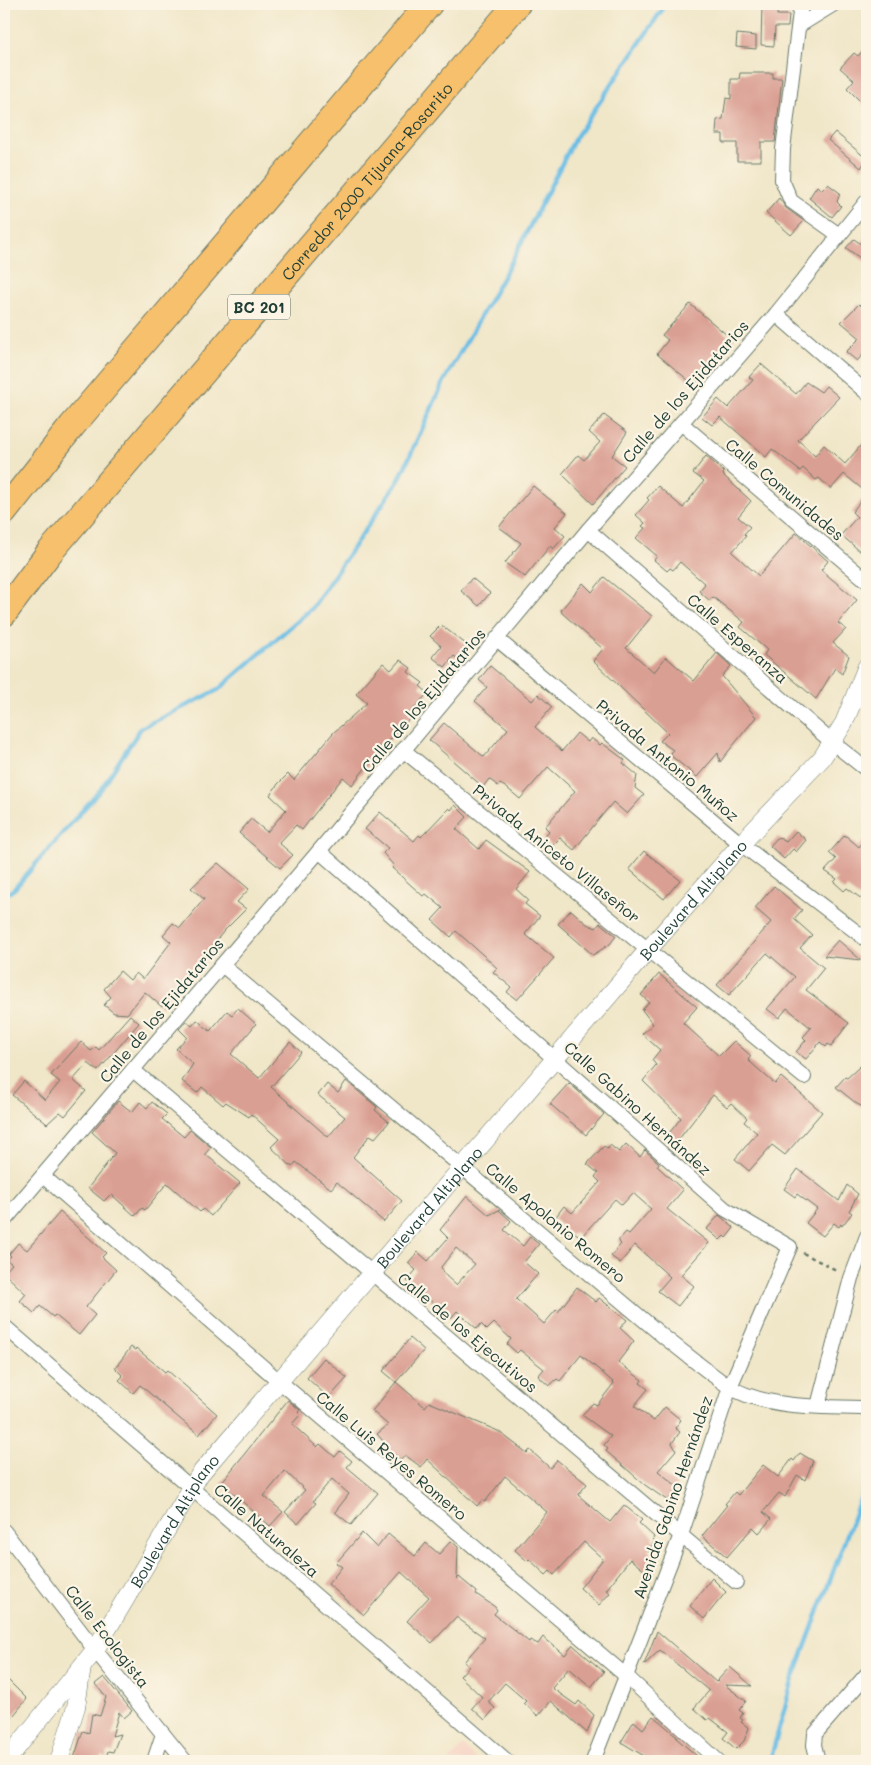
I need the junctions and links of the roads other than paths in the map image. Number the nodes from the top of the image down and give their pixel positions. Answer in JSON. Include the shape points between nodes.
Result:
{"nodes":[{"id":1,"x":428,"y":4,"type":"edge"},
{"id":2,"x":517,"y":4,"type":"edge"},
{"id":3,"x":801,"y":4,"type":"edge"},
{"id":4,"x":834,"y":4,"type":"edge"},
{"id":5,"x":800,"y":25,"type":"junction"},
{"id":6,"x":867,"y":202,"type":"edge"},
{"id":7,"x":839,"y":235,"type":"junction"},
{"id":8,"x":776,"y":314,"type":"junction"},
{"id":9,"x":867,"y":393,"type":"edge"},
{"id":10,"x":681,"y":423,"type":"junction"},
{"id":11,"x":4,"y":512,"type":"edge"},
{"id":12,"x":588,"y":530,"type":"junction"},
{"id":13,"x":867,"y":581,"type":"edge"},
{"id":14,"x":4,"y":613,"type":"edge"},
{"id":15,"x":497,"y":639,"type":"junction"},
{"id":16,"x":867,"y":666,"type":"edge"},
{"id":17,"x":833,"y":743,"type":"junction"},
{"id":18,"x":403,"y":750,"type":"junction"},
{"id":19,"x":867,"y":770,"type":"edge"},
{"id":20,"x":741,"y":844,"type":"junction"},
{"id":21,"x":319,"y":851,"type":"junction"},
{"id":22,"x":867,"y":940,"type":"edge"},
{"id":23,"x":648,"y":950,"type":"junction"},
{"id":24,"x":222,"y":965,"type":"junction"},
{"id":25,"x":556,"y":1059,"type":"junction"},
{"id":26,"x":134,"y":1070,"type":"junction"},
{"id":27,"x":804,"y":1077,"type":"dead end"},
{"id":28,"x":462,"y":1166,"type":"junction"},
{"id":29,"x":43,"y":1176,"type":"junction"},
{"id":30,"x":4,"y":1221,"type":"edge"},
{"id":31,"x":867,"y":1236,"type":"edge"},
{"id":32,"x":790,"y":1247,"type":"joint"},
{"id":33,"x":371,"y":1273,"type":"junction"},
{"id":34,"x":4,"y":1326,"type":"edge"},
{"id":35,"x":279,"y":1381,"type":"junction"},
{"id":36,"x":730,"y":1386,"type":"junction"},
{"id":37,"x":818,"y":1406,"type":"junction"},
{"id":38,"x":867,"y":1408,"type":"edge"},
{"id":39,"x":190,"y":1488,"type":"junction"},
{"id":40,"x":4,"y":1531,"type":"edge"},
{"id":41,"x":681,"y":1534,"type":"junction"},
{"id":42,"x":736,"y":1582,"type":"dead end"},
{"id":43,"x":95,"y":1650,"type":"junction"},
{"id":44,"x":82,"y":1665,"type":"junction"},
{"id":45,"x":867,"y":1674,"type":"edge"},
{"id":46,"x":625,"y":1675,"type":"junction"},
{"id":47,"x":163,"y":1734,"type":"junction"},
{"id":48,"x":818,"y":1760,"type":"edge"},
{"id":49,"x":6,"y":1761,"type":"edge"},
{"id":50,"x":59,"y":1761,"type":"edge"},
{"id":51,"x":154,"y":1761,"type":"edge"},
{"id":52,"x":185,"y":1761,"type":"edge"},
{"id":53,"x":506,"y":1761,"type":"edge"},
{"id":54,"x":593,"y":1761,"type":"edge"},
{"id":55,"x":718,"y":1761,"type":"edge"}],
"edges":[{"from":1,"to":11,"type":"highway","via":[[72,426]]},
{"from":2,"to":14,"type":"highway","name":"Corredor 2000 Tijuana-Rosarito","number":"BC 201","via":[[49,553]]},
{"from":3,"to":5,"type":"street"},
{"from":4,"to":5,"type":"street"},
{"from":5,"to":7,"type":"street","via":[[783,149],[782,180],[791,201]]},
{"from":6,"to":7,"type":"street","name":"Calle de los Ejidatarios"},
{"from":7,"to":8,"type":"street","name":"Calle de los Ejidatarios"},
{"from":8,"to":9,"type":"street"},
{"from":8,"to":10,"type":"street","name":"Calle de los Ejidatarios"},
{"from":10,"to":12,"type":"street","name":"Calle de los Ejidatarios"},
{"from":10,"to":13,"type":"street","name":"Calle Comunidades"},
{"from":12,"to":15,"type":"street","name":"Calle de los Ejidatarios"},
{"from":12,"to":17,"type":"street","name":"Calle Esperanza"},
{"from":15,"to":18,"type":"street","name":"Calle de los Ejidatarios"},
{"from":15,"to":20,"type":"street","name":"Privada Antonio Muñoz"},
{"from":16,"to":17,"type":"street","name":"Boulevard Altiplano"},
{"from":17,"to":19,"type":"street","name":"Calle Esperanza"},
{"from":17,"to":20,"type":"street","name":"Boulevard Altiplano"},
{"from":18,"to":21,"type":"street","name":"Calle de los Ejidatarios"},
{"from":18,"to":23,"type":"street","name":"Privada Aniceto Villaseñor"},
{"from":20,"to":22,"type":"street","name":"Privada Antonio Muñoz"},
{"from":20,"to":23,"type":"street","name":"Boulevard Altiplano"},
{"from":21,"to":24,"type":"street","name":"Calle de los Ejidatarios"},
{"from":21,"to":25,"type":"street","name":"Calle Gabino Hernández"},
{"from":23,"to":25,"type":"street","name":"Boulevard Altiplano"},
{"from":23,"to":27,"type":"street","name":"Privada Aniceto Villaseñor"},
{"from":24,"to":26,"type":"street","name":"Calle de los Ejidatarios"},
{"from":24,"to":28,"type":"street","name":"Calle Apolonio Romero"},
{"from":25,"to":28,"type":"street","name":"Boulevard Altiplano"},
{"from":25,"to":32,"type":"street","name":"Calle Gabino Hernández","via":[[725,1209]]},
{"from":26,"to":29,"type":"street","name":"Calle de los Ejidatarios"},
{"from":26,"to":33,"type":"street","name":"Calle de los Ejecutivos"},
{"from":28,"to":33,"type":"street","name":"Boulevard Altiplano"},
{"from":28,"to":36,"type":"street","name":"Calle Apolonio Romero","via":[[664,1336]]},
{"from":29,"to":30,"type":"street","name":"Calle de los Ejidatarios"},
{"from":29,"to":35,"type":"street","name":"Calle Luis Reyes Romero"},
{"from":31,"to":37,"type":"street","via":[[851,1278]]},
{"from":32,"to":36,"type":"street","name":"Avenida Gabino Hernández"},
{"from":33,"to":35,"type":"street","name":"Boulevard Altiplano"},
{"from":33,"to":41,"type":"street","name":"Calle de los Ejecutivos"},
{"from":34,"to":39,"type":"street","name":"Calle Naturaleza"},
{"from":35,"to":39,"type":"street","name":"Boulevard Altiplano"},
{"from":35,"to":46,"type":"street","name":"Calle Luis Reyes Romero"},
{"from":36,"to":37,"type":"street","name":"Calle Apolonio Romero","via":[[763,1398]]},
{"from":36,"to":41,"type":"street","name":"Avenida Gabino Hernández"},
{"from":37,"to":38,"type":"street","name":"Calle Apolonio Romero"},
{"from":39,"to":43,"type":"street","name":"Boulevard Altiplano"},
{"from":39,"to":53,"type":"street","name":"Calle Naturaleza"},
{"from":40,"to":43,"type":"street","name":"Calle Ecologista"},
{"from":41,"to":42,"type":"street","name":"Calle de los Ejecutivos"},
{"from":41,"to":46,"type":"street","name":"Avenida Gabino Hernández"},
{"from":43,"to":44,"type":"street","name":"Boulevard Altiplano"},
{"from":43,"to":47,"type":"street","name":"Calle Ecologista"},
{"from":44,"to":49,"type":"street","name":"Boulevard Altiplano"},
{"from":44,"to":50,"type":"street","via":[[76,1707]]},
{"from":45,"to":48,"type":"street","via":[[815,1734]]},
{"from":46,"to":54,"type":"street","name":"Avenida Gabino Hernández"},
{"from":46,"to":55,"type":"street","name":"Calle Luis Reyes Romero"},
{"from":47,"to":51,"type":"street"},
{"from":47,"to":52,"type":"street","name":"Calle Ecologista"}]}
